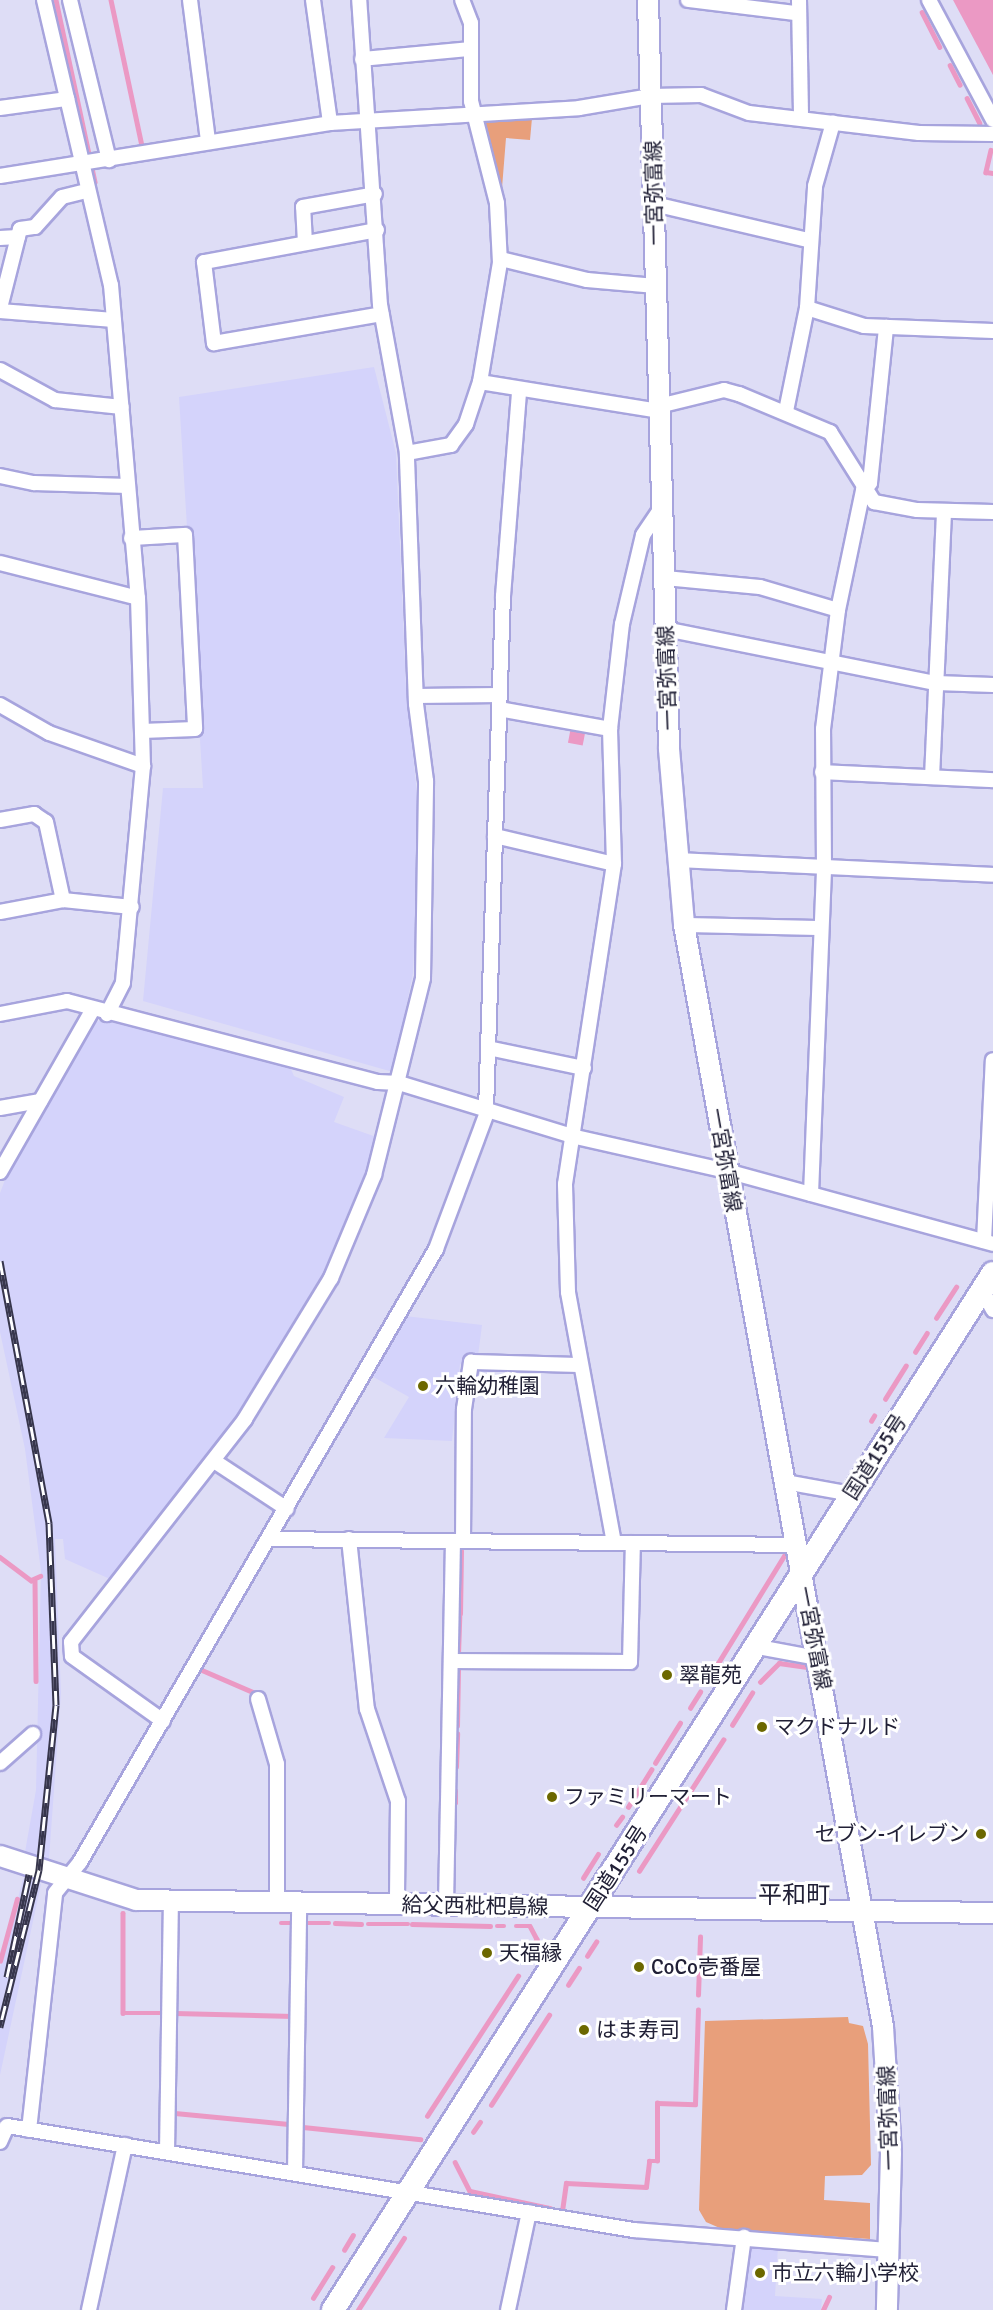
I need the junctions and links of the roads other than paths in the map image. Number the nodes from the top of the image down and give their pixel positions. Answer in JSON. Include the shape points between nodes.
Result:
{"nodes":[{"id":1,"x":47,"y":0,"type":"edge"},
{"id":2,"x":70,"y":0,"type":"edge"},
{"id":3,"x":190,"y":0,"type":"edge"},
{"id":4,"x":313,"y":0,"type":"edge"},
{"id":5,"x":359,"y":0,"type":"edge"},
{"id":6,"x":462,"y":0,"type":"edge"},
{"id":7,"x":648,"y":0,"type":"edge"},
{"id":8,"x":688,"y":0,"type":"edge"},
{"id":9,"x":929,"y":0,"type":"edge"},
{"id":10,"x":797,"y":6,"type":"edge"},
{"id":11,"x":470,"y":49,"type":"junction"},
{"id":12,"x":362,"y":59,"type":"junction"},
{"id":13,"x":651,"y":96,"type":"junction"},
{"id":14,"x":67,"y":99,"type":"junction"},
{"id":15,"x":0,"y":108,"type":"edge"},
{"id":16,"x":476,"y":113,"type":"junction"},
{"id":17,"x":371,"y":118,"type":"junction"},
{"id":18,"x":801,"y":118,"type":"junction"},
{"id":19,"x":993,"y":120,"type":"edge"},
{"id":20,"x":330,"y":123,"type":"junction"},
{"id":21,"x":833,"y":123,"type":"junction"},
{"id":22,"x":993,"y":134,"type":"edge"},
{"id":23,"x":208,"y":141,"type":"junction"},
{"id":24,"x":94,"y":163,"type":"junction"},
{"id":25,"x":0,"y":176,"type":"edge"},
{"id":26,"x":86,"y":191,"type":"junction"},
{"id":27,"x":375,"y":194,"type":"junction"},
{"id":28,"x":654,"y":204,"type":"junction"},
{"id":29,"x":376,"y":230,"type":"junction"},
{"id":30,"x":18,"y":237,"type":"junction"},
{"id":31,"x":0,"y":238,"type":"edge"},
{"id":32,"x":808,"y":240,"type":"junction"},
{"id":33,"x":305,"y":243,"type":"junction"},
{"id":34,"x":501,"y":259,"type":"junction"},
{"id":35,"x":656,"y":286,"type":"junction"},
{"id":36,"x":807,"y":308,"type":"junction"},
{"id":37,"x":0,"y":309,"type":"edge"},
{"id":38,"x":382,"y":314,"type":"junction"},
{"id":39,"x":114,"y":320,"type":"junction"},
{"id":40,"x":886,"y":327,"type":"junction"},
{"id":41,"x":993,"y":330,"type":"edge"},
{"id":42,"x":0,"y":370,"type":"edge"},
{"id":43,"x":480,"y":382,"type":"junction"},
{"id":44,"x":519,"y":392,"type":"junction"},
{"id":45,"x":122,"y":407,"type":"junction"},
{"id":46,"x":659,"y":409,"type":"junction"},
{"id":47,"x":786,"y":411,"type":"junction"},
{"id":48,"x":407,"y":453,"type":"junction"},
{"id":49,"x":0,"y":476,"type":"edge"},
{"id":50,"x":128,"y":486,"type":"junction"},
{"id":51,"x":863,"y":490,"type":"junction"},
{"id":52,"x":663,"y":505,"type":"junction"},
{"id":53,"x":944,"y":511,"type":"junction"},
{"id":54,"x":993,"y":512,"type":"edge"},
{"id":55,"x":139,"y":538,"type":"junction"},
{"id":56,"x":0,"y":563,"type":"edge"},
{"id":57,"x":665,"y":578,"type":"junction"},
{"id":58,"x":138,"y":598,"type":"junction"},
{"id":59,"x":838,"y":610,"type":"junction"},
{"id":60,"x":665,"y":629,"type":"junction"},
{"id":61,"x":831,"y":659,"type":"junction"},
{"id":62,"x":936,"y":683,"type":"junction"},
{"id":63,"x":993,"y":685,"type":"edge"},
{"id":64,"x":416,"y":696,"type":"junction"},
{"id":65,"x":499,"y":702,"type":"junction"},
{"id":66,"x":0,"y":705,"type":"edge"},
{"id":67,"x":610,"y":729,"type":"junction"},
{"id":68,"x":150,"y":731,"type":"junction"},
{"id":69,"x":143,"y":766,"type":"junction"},
{"id":70,"x":822,"y":772,"type":"junction"},
{"id":71,"x":932,"y":777,"type":"junction"},
{"id":72,"x":993,"y":780,"type":"edge"},
{"id":73,"x":0,"y":820,"type":"edge"},
{"id":74,"x":495,"y":836,"type":"junction"},
{"id":75,"x":679,"y":860,"type":"junction"},
{"id":76,"x":614,"y":864,"type":"junction"},
{"id":77,"x":824,"y":868,"type":"junction"},
{"id":78,"x":993,"y":875,"type":"edge"},
{"id":79,"x":63,"y":900,"type":"junction"},
{"id":80,"x":132,"y":907,"type":"junction"},
{"id":81,"x":0,"y":912,"type":"edge"},
{"id":82,"x":684,"y":925,"type":"junction"},
{"id":83,"x":821,"y":928,"type":"junction"},
{"id":84,"x":93,"y":1009,"type":"junction"},
{"id":85,"x":0,"y":1014,"type":"edge"},
{"id":86,"x":107,"y":1014,"type":"junction"},
{"id":87,"x":489,"y":1048,"type":"junction"},
{"id":88,"x":993,"y":1060,"type":"edge"},
{"id":89,"x":584,"y":1068,"type":"junction"},
{"id":90,"x":399,"y":1083,"type":"junction"},
{"id":91,"x":40,"y":1101,"type":"junction"},
{"id":92,"x":0,"y":1108,"type":"edge"},
{"id":93,"x":487,"y":1110,"type":"junction"},
{"id":94,"x":576,"y":1137,"type":"junction"},
{"id":95,"x":727,"y":1171,"type":"junction"},
{"id":96,"x":0,"y":1172,"type":"edge"},
{"id":97,"x":811,"y":1194,"type":"junction"},
{"id":98,"x":989,"y":1243,"type":"edge"},
{"id":99,"x":989,"y":1291,"type":"edge"},
{"id":100,"x":580,"y":1365,"type":"junction"},
{"id":101,"x":214,"y":1461,"type":"junction"},
{"id":102,"x":785,"y":1482,"type":"junction"},
{"id":103,"x":851,"y":1494,"type":"junction"},
{"id":104,"x":287,"y":1509,"type":"junction"},
{"id":105,"x":269,"y":1539,"type":"junction"},
{"id":106,"x":349,"y":1539,"type":"junction"},
{"id":107,"x":458,"y":1541,"type":"junction"},
{"id":108,"x":614,"y":1543,"type":"junction"},
{"id":109,"x":633,"y":1543,"type":"junction"},
{"id":110,"x":797,"y":1545,"type":"junction"},
{"id":111,"x":802,"y":1577,"type":"junction"},
{"id":112,"x":758,"y":1647,"type":"junction"},
{"id":113,"x":818,"y":1658,"type":"junction"},
{"id":114,"x":451,"y":1661,"type":"junction"},
{"id":115,"x":258,"y":1699,"type":"dead end"},
{"id":116,"x":163,"y":1720,"type":"junction"},
{"id":117,"x":33,"y":1734,"type":"dead end"},
{"id":118,"x":0,"y":1763,"type":"edge"},
{"id":119,"x":0,"y":1856,"type":"edge"},
{"id":120,"x":68,"y":1880,"type":"junction"},
{"id":121,"x":171,"y":1902,"type":"junction"},
{"id":122,"x":277,"y":1903,"type":"junction"},
{"id":123,"x":299,"y":1904,"type":"junction"},
{"id":124,"x":397,"y":1905,"type":"junction"},
{"id":125,"x":446,"y":1905,"type":"junction"},
{"id":126,"x":591,"y":1907,"type":"junction"},
{"id":127,"x":993,"y":1913,"type":"edge"},
{"id":128,"x":865,"y":1914,"type":"junction"},
{"id":129,"x":29,"y":2130,"type":"junction"},
{"id":130,"x":0,"y":2142,"type":"edge"},
{"id":131,"x":125,"y":2145,"type":"junction"},
{"id":132,"x":167,"y":2152,"type":"junction"},
{"id":133,"x":295,"y":2173,"type":"junction"},
{"id":134,"x":409,"y":2191,"type":"junction"},
{"id":135,"x":529,"y":2212,"type":"junction"},
{"id":136,"x":744,"y":2237,"type":"junction"},
{"id":137,"x":890,"y":2250,"type":"junction"},
{"id":138,"x":89,"y":2310,"type":"edge"},
{"id":139,"x":333,"y":2310,"type":"edge"},
{"id":140,"x":508,"y":2310,"type":"edge"},
{"id":141,"x":734,"y":2310,"type":"edge"},
{"id":142,"x":887,"y":2310,"type":"edge"}],
"edges":[{"from":1,"to":14,"type":"street"},
{"from":2,"to":24,"type":"street"},
{"from":3,"to":23,"type":"street"},
{"from":4,"to":20,"type":"street"},
{"from":5,"to":12,"type":"street"},
{"from":6,"to":11,"type":"street","via":[[471,23]]},
{"from":7,"to":13,"type":"main road","name":"一宮弥富線"},
{"from":8,"to":10,"type":"street"},
{"from":9,"to":19,"type":"street"},
{"from":10,"to":18,"type":"street"},
{"from":11,"to":12,"type":"street"},
{"from":11,"to":16,"type":"street"},
{"from":12,"to":17,"type":"street"},
{"from":13,"to":16,"type":"street","via":[[579,108]]},
{"from":13,"to":18,"type":"street","via":[[701,95],[749,113]]},
{"from":13,"to":28,"type":"main road","name":"一宮弥富線"},
{"from":14,"to":15,"type":"street"},
{"from":14,"to":24,"type":"street"},
{"from":16,"to":17,"type":"street"},
{"from":16,"to":34,"type":"street","via":[[497,203]]},
{"from":17,"to":20,"type":"street"},
{"from":17,"to":27,"type":"street"},
{"from":18,"to":21,"type":"street"},
{"from":20,"to":23,"type":"street"},
{"from":21,"to":22,"type":"street","via":[[919,133]]},
{"from":21,"to":32,"type":"street"},
{"from":23,"to":24,"type":"street"},
{"from":24,"to":25,"type":"street"},
{"from":24,"to":26,"type":"street"},
{"from":26,"to":30,"type":"street","via":[[62,196],[34,227],[20,229]]},
{"from":26,"to":39,"type":"street"},
{"from":27,"to":29,"type":"street"},
{"from":27,"to":33,"type":"street","via":[[303,207]]},
{"from":28,"to":32,"type":"street"},
{"from":28,"to":35,"type":"main road","name":"一宮弥富線"},
{"from":29,"to":33,"type":"street"},
{"from":29,"to":38,"type":"street"},
{"from":30,"to":31,"type":"street"},
{"from":30,"to":37,"type":"street"},
{"from":32,"to":36,"type":"street"},
{"from":33,"to":38,"type":"street","via":[[204,262],[214,343]]},
{"from":34,"to":35,"type":"street","via":[[587,280]]},
{"from":34,"to":43,"type":"street"},
{"from":35,"to":46,"type":"main road","name":"一宮弥富線"},
{"from":36,"to":40,"type":"street"},
{"from":36,"to":47,"type":"street"},
{"from":37,"to":39,"type":"street"},
{"from":38,"to":48,"type":"street"},
{"from":39,"to":45,"type":"street"},
{"from":40,"to":41,"type":"street"},
{"from":40,"to":51,"type":"street","via":[[870,483]]},
{"from":42,"to":45,"type":"street","via":[[55,400]]},
{"from":43,"to":44,"type":"street"},
{"from":43,"to":48,"type":"street","via":[[466,424],[452,446]]},
{"from":44,"to":46,"type":"street"},
{"from":44,"to":65,"type":"street"},
{"from":45,"to":50,"type":"street"},
{"from":46,"to":47,"type":"street","via":[[724,390]]},
{"from":46,"to":52,"type":"main road","name":"一宮弥富線"},
{"from":47,"to":51,"type":"street","via":[[830,432],[845,448]]},
{"from":48,"to":64,"type":"street"},
{"from":49,"to":50,"type":"street","via":[[34,483]]},
{"from":50,"to":55,"type":"street"},
{"from":51,"to":53,"type":"street","via":[[874,502],[891,507]]},
{"from":51,"to":59,"type":"street"},
{"from":52,"to":57,"type":"main road","name":"一宮弥富線"},
{"from":52,"to":67,"type":"street","via":[[643,534],[631,579]]},
{"from":53,"to":54,"type":"street"},
{"from":53,"to":62,"type":"street"},
{"from":55,"to":58,"type":"street"},
{"from":55,"to":68,"type":"street","via":[[185,535],[195,729]]},
{"from":56,"to":58,"type":"street"},
{"from":57,"to":59,"type":"street","via":[[760,587]]},
{"from":57,"to":60,"type":"main road","name":"一宮弥富線"},
{"from":58,"to":68,"type":"street"},
{"from":59,"to":61,"type":"street"},
{"from":60,"to":61,"type":"street"},
{"from":60,"to":75,"type":"main road","name":"一宮弥富線"},
{"from":61,"to":62,"type":"street"},
{"from":61,"to":70,"type":"street"},
{"from":62,"to":63,"type":"street"},
{"from":62,"to":71,"type":"street"},
{"from":64,"to":65,"type":"street"},
{"from":64,"to":90,"type":"street","via":[[426,781],[426,928],[423,978]]},
{"from":65,"to":67,"type":"street"},
{"from":65,"to":74,"type":"street"},
{"from":66,"to":69,"type":"street","via":[[49,733]]},
{"from":67,"to":76,"type":"street"},
{"from":68,"to":69,"type":"street"},
{"from":69,"to":80,"type":"street"},
{"from":70,"to":71,"type":"street"},
{"from":70,"to":77,"type":"street"},
{"from":71,"to":72,"type":"street"},
{"from":73,"to":79,"type":"street","via":[[34,814],[46,822]]},
{"from":74,"to":76,"type":"street"},
{"from":74,"to":87,"type":"street"},
{"from":75,"to":77,"type":"street"},
{"from":75,"to":82,"type":"main road","name":"一宮弥富線"},
{"from":76,"to":89,"type":"street"},
{"from":77,"to":78,"type":"street"},
{"from":77,"to":83,"type":"street"},
{"from":79,"to":80,"type":"street"},
{"from":79,"to":81,"type":"street"},
{"from":80,"to":86,"type":"street","via":[[123,983]]},
{"from":82,"to":83,"type":"street"},
{"from":82,"to":95,"type":"main road","name":"一宮弥富線"},
{"from":83,"to":97,"type":"street"},
{"from":84,"to":85,"type":"street","via":[[67,1001]]},
{"from":84,"to":86,"type":"street"},
{"from":84,"to":91,"type":"street"},
{"from":86,"to":90,"type":"street","via":[[378,1082]]},
{"from":87,"to":89,"type":"street"},
{"from":87,"to":93,"type":"street"},
{"from":88,"to":98,"type":"street"},
{"from":89,"to":94,"type":"street"},
{"from":90,"to":93,"type":"street"},
{"from":90,"to":101,"type":"street","via":[[362,1212],[331,1278],[278,1371]]},
{"from":91,"to":92,"type":"street"},
{"from":91,"to":96,"type":"street"},
{"from":93,"to":94,"type":"street"},
{"from":93,"to":104,"type":"street","via":[[436,1249]]},
{"from":94,"to":95,"type":"street"},
{"from":94,"to":100,"type":"street","via":[[565,1184],[563,1256]]},
{"from":95,"to":97,"type":"street"},
{"from":95,"to":102,"type":"main road","name":"一宮弥富線"},
{"from":97,"to":98,"type":"street"},
{"from":99,"to":103,"type":"highway","name":"国道155号"},
{"from":100,"to":107,"type":"street","via":[[471,1362],[464,1409]]},
{"from":100,"to":108,"type":"street"},
{"from":101,"to":104,"type":"street"},
{"from":101,"to":116,"type":"street","via":[[71,1642],[72,1656]]},
{"from":102,"to":103,"type":"street"},
{"from":102,"to":110,"type":"main road","name":"一宮弥富線"},
{"from":103,"to":111,"type":"highway","name":"国道155号"},
{"from":104,"to":105,"type":"street"},
{"from":105,"to":106,"type":"street"},
{"from":105,"to":116,"type":"street"},
{"from":106,"to":107,"type":"street"},
{"from":106,"to":124,"type":"street","via":[[368,1709],[399,1801]]},
{"from":107,"to":108,"type":"street"},
{"from":107,"to":114,"type":"street"},
{"from":108,"to":109,"type":"street"},
{"from":109,"to":110,"type":"street"},
{"from":109,"to":114,"type":"street","via":[[630,1662]]},
{"from":110,"to":111,"type":"main road","name":"一宮弥富線"},
{"from":111,"to":112,"type":"highway","name":"国道155号"},
{"from":111,"to":113,"type":"main road","name":"一宮弥富線"},
{"from":112,"to":113,"type":"street"},
{"from":112,"to":126,"type":"highway","name":"国道155号"},
{"from":113,"to":128,"type":"main road","name":"一宮弥富線"},
{"from":114,"to":125,"type":"street"},
{"from":115,"to":122,"type":"street","via":[[277,1764]]},
{"from":116,"to":120,"type":"street"},
{"from":117,"to":118,"type":"street"},
{"from":119,"to":120,"type":"main road","name":"給父西枇杷島線"},
{"from":120,"to":121,"type":"main road","name":"給父西枇杷島線","via":[[136,1900]]},
{"from":120,"to":129,"type":"street","via":[[55,1893],[52,1910],[54,1931]]},
{"from":121,"to":122,"type":"main road","name":"給父西枇杷島線"},
{"from":121,"to":132,"type":"street"},
{"from":122,"to":123,"type":"main road","name":"給父西枇杷島線"},
{"from":123,"to":124,"type":"main road","name":"給父西枇杷島線"},
{"from":123,"to":133,"type":"street"},
{"from":124,"to":125,"type":"main road","name":"給父西枇杷島線"},
{"from":125,"to":126,"type":"main road","name":"給父西枇杷島線"},
{"from":126,"to":128,"type":"main road","name":"給父西枇杷島線"},
{"from":126,"to":134,"type":"highway","name":"国道155号"},
{"from":127,"to":128,"type":"main road","name":"給父西枇杷島線"},
{"from":128,"to":137,"type":"main road","name":"一宮弥富線","via":[[888,2079]]},
{"from":129,"to":130,"type":"street","via":[[7,2126]]},
{"from":129,"to":131,"type":"street"},
{"from":131,"to":132,"type":"street"},
{"from":131,"to":138,"type":"street"},
{"from":132,"to":133,"type":"street"},
{"from":133,"to":134,"type":"street"},
{"from":134,"to":135,"type":"street"},
{"from":134,"to":139,"type":"highway","name":"国道155号"},
{"from":135,"to":136,"type":"street","via":[[634,2230]]},
{"from":135,"to":140,"type":"street"},
{"from":136,"to":137,"type":"street"},
{"from":136,"to":141,"type":"street"},
{"from":137,"to":142,"type":"main road","name":"一宮弥富線"}]}
